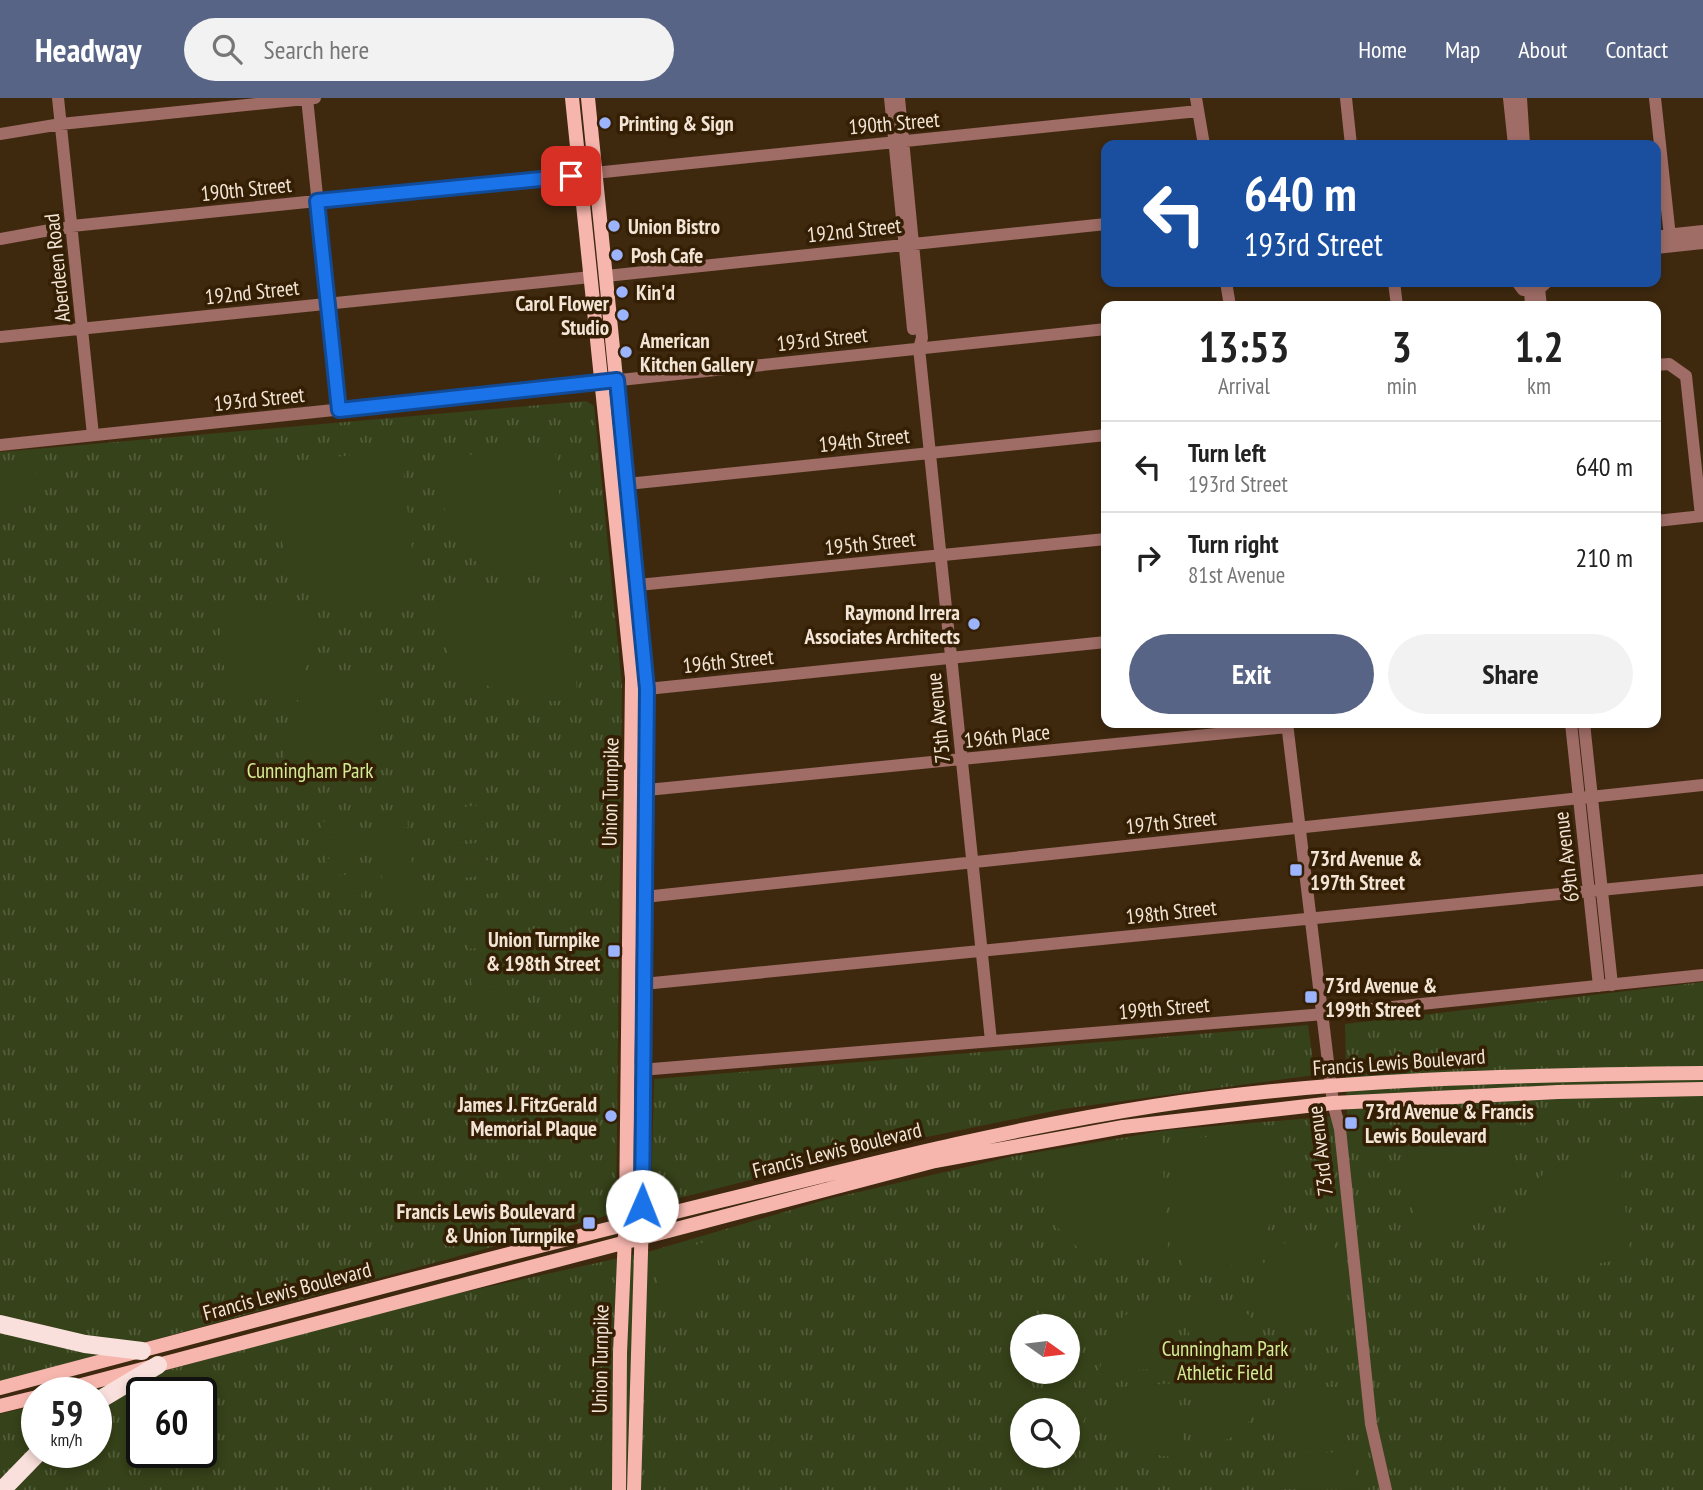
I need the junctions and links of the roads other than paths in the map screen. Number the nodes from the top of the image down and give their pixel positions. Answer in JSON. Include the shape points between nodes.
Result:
{"nodes":[{"id":1,"x":58,"y":98,"type":"edge"},
{"id":2,"x":307,"y":98,"type":"edge"},
{"id":3,"x":315,"y":98,"type":"edge"},
{"id":4,"x":572,"y":98,"type":"edge"},
{"id":5,"x":588,"y":98,"type":"edge"},
{"id":6,"x":890,"y":98,"type":"edge"},
{"id":7,"x":899,"y":98,"type":"edge"},
{"id":8,"x":1346,"y":98,"type":"edge"},
{"id":9,"x":1509,"y":98,"type":"edge"},
{"id":10,"x":1521,"y":98,"type":"edge"},
{"id":11,"x":1655,"y":98,"type":"edge"},
{"id":12,"x":1197,"y":105,"type":"edge"},
{"id":13,"x":61,"y":124,"type":"junction"},
{"id":14,"x":0,"y":134,"type":"edge"},
{"id":15,"x":1202,"y":140,"type":"edge"},
{"id":16,"x":1350,"y":140,"type":"edge"},
{"id":17,"x":1513,"y":140,"type":"edge"},
{"id":18,"x":1524,"y":140,"type":"edge"},
{"id":19,"x":1659,"y":140,"type":"edge"},
{"id":20,"x":899,"y":142,"type":"junction"},
{"id":21,"x":1661,"y":155,"type":"edge"},
{"id":22,"x":587,"y":173,"type":"junction"},
{"id":23,"x":317,"y":201,"type":"junction"},
{"id":24,"x":1101,"y":225,"type":"edge"},
{"id":25,"x":72,"y":226,"type":"junction"},
{"id":26,"x":1703,"y":231,"type":"edge"},
{"id":27,"x":1661,"y":237,"type":"edge"},
{"id":28,"x":0,"y":239,"type":"edge"},
{"id":29,"x":1670,"y":240,"type":"junction"},
{"id":30,"x":1703,"y":243,"type":"edge"},
{"id":31,"x":909,"y":244,"type":"junction"},
{"id":32,"x":1661,"y":245,"type":"edge"},
{"id":33,"x":607,"y":276,"type":"junction"},
{"id":34,"x":591,"y":277,"type":"junction"},
{"id":35,"x":1519,"y":287,"type":"edge"},
{"id":36,"x":1539,"y":287,"type":"edge"},
{"id":37,"x":328,"y":303,"type":"junction"},
{"id":38,"x":82,"y":328,"type":"junction"},
{"id":39,"x":1101,"y":330,"type":"edge"},
{"id":40,"x":0,"y":337,"type":"edge"},
{"id":41,"x":919,"y":348,"type":"junction"},
{"id":42,"x":1661,"y":365,"type":"edge"},
{"id":43,"x":617,"y":380,"type":"junction"},
{"id":44,"x":601,"y":382,"type":"junction"},
{"id":45,"x":339,"y":410,"type":"junction"},
{"id":46,"x":93,"y":435,"type":"junction"},
{"id":47,"x":1101,"y":436,"type":"edge"},
{"id":48,"x":0,"y":444,"type":"edge"},
{"id":49,"x":930,"y":453,"type":"junction"},
{"id":50,"x":626,"y":484,"type":"junction"},
{"id":51,"x":1702,"y":516,"type":"edge"},
{"id":52,"x":1661,"y":520,"type":"edge"},
{"id":53,"x":1101,"y":539,"type":"edge"},
{"id":54,"x":940,"y":555,"type":"junction"},
{"id":55,"x":638,"y":585,"type":"junction"},
{"id":56,"x":1101,"y":643,"type":"edge"},
{"id":57,"x":951,"y":658,"type":"junction"},
{"id":58,"x":647,"y":689,"type":"junction"},
{"id":59,"x":1259,"y":728,"type":"edge"},
{"id":60,"x":1287,"y":728,"type":"edge"},
{"id":61,"x":1572,"y":728,"type":"edge"},
{"id":62,"x":1584,"y":728,"type":"edge"},
{"id":63,"x":961,"y":760,"type":"junction"},
{"id":64,"x":1703,"y":785,"type":"edge"},
{"id":65,"x":647,"y":790,"type":"junction"},
{"id":66,"x":1585,"y":797,"type":"junction"},
{"id":67,"x":1301,"y":828,"type":"junction"},
{"id":68,"x":972,"y":862,"type":"junction"},
{"id":69,"x":1703,"y":880,"type":"edge"},
{"id":70,"x":1595,"y":891,"type":"junction"},
{"id":71,"x":644,"y":897,"type":"junction"},
{"id":72,"x":1312,"y":918,"type":"junction"},
{"id":73,"x":981,"y":951,"type":"junction"},
{"id":74,"x":1703,"y":975,"type":"edge"},
{"id":75,"x":643,"y":984,"type":"junction"},
{"id":76,"x":1605,"y":986,"type":"junction"},
{"id":77,"x":1324,"y":1014,"type":"junction"},
{"id":78,"x":991,"y":1041,"type":"junction"},
{"id":79,"x":643,"y":1070,"type":"junction"},
{"id":80,"x":628,"y":1071,"type":"junction"},
{"id":81,"x":1703,"y":1073,"type":"edge"},
{"id":82,"x":1332,"y":1087,"type":"junction"},
{"id":83,"x":1703,"y":1089,"type":"edge"},
{"id":84,"x":1333,"y":1103,"type":"junction"},
{"id":85,"x":642,"y":1219,"type":"junction"},
{"id":86,"x":626,"y":1223,"type":"junction"},
{"id":87,"x":642,"y":1236,"type":"junction"},
{"id":88,"x":625,"y":1240,"type":"junction"},
{"id":89,"x":0,"y":1324,"type":"edge"},
{"id":90,"x":142,"y":1350,"type":"junction"},
{"id":91,"x":159,"y":1365,"type":"junction"},
{"id":92,"x":112,"y":1377,"type":"edge"},
{"id":93,"x":0,"y":1388,"type":"edge"},
{"id":94,"x":112,"y":1393,"type":"edge"},
{"id":95,"x":21,"y":1401,"type":"edge"},
{"id":96,"x":0,"y":1406,"type":"edge"},
{"id":97,"x":23,"y":1468,"type":"edge"},
{"id":98,"x":2,"y":1490,"type":"edge"},
{"id":99,"x":619,"y":1490,"type":"edge"},
{"id":100,"x":634,"y":1490,"type":"edge"},
{"id":101,"x":1386,"y":1490,"type":"edge"}],
"edges":[{"from":1,"to":13,"type":"street","name":"Aberdeen Road"},
{"from":2,"to":3,"type":"street"},
{"from":2,"to":13,"type":"street"},
{"from":2,"to":23,"type":"street"},
{"from":4,"to":22,"type":"main road","name":"Union Turnpike"},
{"from":5,"to":22,"type":"main road","name":"Union Turnpike"},
{"from":6,"to":20,"type":"street","name":"75th Avenue"},
{"from":7,"to":20,"type":"street","name":"75th Avenue"},
{"from":8,"to":16,"type":"street"},
{"from":9,"to":17,"type":"street"},
{"from":10,"to":18,"type":"street"},
{"from":11,"to":19,"type":"street"},
{"from":12,"to":15,"type":"street"},
{"from":12,"to":20,"type":"street","name":"190th Street"},
{"from":13,"to":14,"type":"street"},
{"from":13,"to":25,"type":"street","name":"Aberdeen Road"},
{"from":20,"to":22,"type":"street","name":"190th Street"},
{"from":20,"to":31,"type":"street","name":"75th Avenue"},
{"from":21,"to":29,"type":"street"},
{"from":22,"to":23,"type":"street","name":"190th Street"},
{"from":22,"to":33,"type":"main road","name":"Union Turnpike"},
{"from":22,"to":34,"type":"main road","name":"Union Turnpike"},
{"from":23,"to":25,"type":"street","name":"190th Street"},
{"from":23,"to":37,"type":"street"},
{"from":24,"to":31,"type":"street","name":"192nd Street"},
{"from":25,"to":28,"type":"street","name":"190th Street"},
{"from":25,"to":38,"type":"street","name":"Aberdeen Road"},
{"from":26,"to":29,"type":"street"},
{"from":27,"to":29,"type":"street"},
{"from":29,"to":30,"type":"street"},
{"from":29,"to":32,"type":"street"},
{"from":31,"to":33,"type":"street","name":"192nd Street"},
{"from":31,"to":41,"type":"street","name":"75th Avenue","via":[[922,338]]},
{"from":33,"to":43,"type":"main road","name":"Union Turnpike"},
{"from":34,"to":37,"type":"street","name":"192nd Street"},
{"from":34,"to":44,"type":"main road","name":"Union Turnpike"},
{"from":35,"to":36,"type":"street"},
{"from":37,"to":38,"type":"street","name":"192nd Street"},
{"from":37,"to":45,"type":"street"},
{"from":38,"to":40,"type":"street","name":"192nd Street"},
{"from":38,"to":46,"type":"street","name":"Aberdeen Road"},
{"from":39,"to":41,"type":"street","name":"193rd Street"},
{"from":41,"to":43,"type":"street","name":"193rd Street"},
{"from":41,"to":49,"type":"street","name":"75th Avenue"},
{"from":42,"to":51,"type":"street","via":[[1669,364],[1686,376]]},
{"from":43,"to":44,"type":"street","name":"193rd Street"},
{"from":43,"to":50,"type":"main road","name":"Union Turnpike"},
{"from":44,"to":45,"type":"street","name":"193rd Street"},
{"from":44,"to":80,"type":"main road","name":"Union Turnpike","via":[[632,678]]},
{"from":45,"to":46,"type":"street","name":"193rd Street"},
{"from":46,"to":48,"type":"street","name":"193rd Street"},
{"from":47,"to":49,"type":"street","name":"194th Street"},
{"from":49,"to":50,"type":"street","name":"194th Street"},
{"from":49,"to":54,"type":"street","name":"75th Avenue"},
{"from":50,"to":55,"type":"main road","name":"Union Turnpike"},
{"from":51,"to":52,"type":"street"},
{"from":53,"to":54,"type":"street","name":"195th Street"},
{"from":54,"to":55,"type":"street","name":"195th Street"},
{"from":54,"to":57,"type":"street","name":"75th Avenue"},
{"from":55,"to":58,"type":"main road","name":"Union Turnpike"},
{"from":56,"to":57,"type":"street","name":"196th Street"},
{"from":57,"to":58,"type":"street","name":"196th Street"},
{"from":57,"to":63,"type":"street","name":"75th Avenue"},
{"from":58,"to":65,"type":"main road","name":"Union Turnpike"},
{"from":59,"to":63,"type":"street","name":"196th Place"},
{"from":60,"to":67,"type":"street","name":"73rd Avenue"},
{"from":61,"to":66,"type":"street","name":"69th Avenue"},
{"from":62,"to":66,"type":"street","name":"69th Avenue"},
{"from":63,"to":65,"type":"street","name":"196th Place"},
{"from":63,"to":68,"type":"street","name":"75th Avenue"},
{"from":64,"to":66,"type":"street","name":"197th Street"},
{"from":65,"to":71,"type":"main road","name":"Union Turnpike"},
{"from":66,"to":67,"type":"street","name":"197th Street"},
{"from":66,"to":70,"type":"street","name":"69th Avenue"},
{"from":67,"to":68,"type":"street","name":"197th Street"},
{"from":67,"to":72,"type":"street","name":"73rd Avenue"},
{"from":68,"to":71,"type":"street","name":"197th Street"},
{"from":68,"to":73,"type":"street","name":"75th Avenue"},
{"from":69,"to":70,"type":"street","name":"198th Street"},
{"from":70,"to":72,"type":"street","name":"198th Street"},
{"from":70,"to":76,"type":"street","name":"69th Avenue"},
{"from":71,"to":75,"type":"main road","name":"Union Turnpike"},
{"from":72,"to":73,"type":"street","name":"198th Street"},
{"from":72,"to":77,"type":"street","name":"73rd Avenue"},
{"from":73,"to":75,"type":"street","name":"198th Street"},
{"from":73,"to":78,"type":"street","name":"75th Avenue"},
{"from":74,"to":76,"type":"street","name":"199th Street"},
{"from":75,"to":79,"type":"main road","name":"Union Turnpike"},
{"from":76,"to":77,"type":"street","name":"199th Street"},
{"from":77,"to":78,"type":"street","name":"199th Street"},
{"from":77,"to":82,"type":"street","name":"73rd Avenue"},
{"from":78,"to":79,"type":"street","name":"199th Street"},
{"from":79,"to":80,"type":"street","name":"199th Street"},
{"from":79,"to":85,"type":"main road","name":"Union Turnpike"},
{"from":80,"to":86,"type":"main road","name":"Union Turnpike"},
{"from":81,"to":82,"type":"main road","name":"Francis Lewis Boulevard","via":[[1503,1076]]},
{"from":82,"to":84,"type":"street","name":"73rd Avenue"},
{"from":82,"to":85,"type":"main road","name":"Francis Lewis Boulevard","via":[[1157,1105],[976,1138]]},
{"from":83,"to":84,"type":"main road","name":"Francis Lewis Boulevard"},
{"from":84,"to":87,"type":"main road","name":"Francis Lewis Boulevard","via":[[1123,1127],[935,1161]]},
{"from":84,"to":101,"type":"street","name":"73rd Avenue","via":[[1340,1129],[1371,1424]]},
{"from":85,"to":86,"type":"main road","name":"Francis Lewis Boulevard"},
{"from":85,"to":87,"type":"main road","name":"Union Turnpike"},
{"from":86,"to":88,"type":"main road","name":"Union Turnpike"},
{"from":86,"to":90,"type":"main road","name":"Francis Lewis Boulevard"},
{"from":87,"to":88,"type":"main road","name":"Francis Lewis Boulevard"},
{"from":87,"to":100,"type":"main road","name":"Union Turnpike"},
{"from":88,"to":91,"type":"main road","name":"Francis Lewis Boulevard"},
{"from":88,"to":99,"type":"main road","name":"Union Turnpike"},
{"from":89,"to":90,"type":"highway","via":[[85,1344]]},
{"from":90,"to":93,"type":"main road","name":"Francis Lewis Boulevard"},
{"from":91,"to":92,"type":"main road","name":"Francis Lewis Boulevard"},
{"from":91,"to":94,"type":"highway"},
{"from":95,"to":96,"type":"main road"},
{"from":97,"to":98,"type":"highway"}]}
